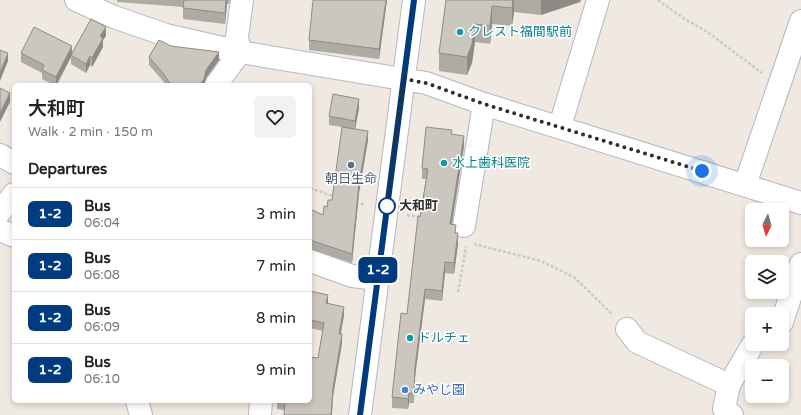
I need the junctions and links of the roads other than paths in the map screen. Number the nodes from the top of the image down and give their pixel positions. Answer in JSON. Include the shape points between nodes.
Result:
{"nodes":[{"id":1,"x":76,"y":0,"type":"edge"},
{"id":2,"x":242,"y":0,"type":"edge"},
{"id":3,"x":414,"y":0,"type":"edge"},
{"id":4,"x":598,"y":0,"type":"edge"},
{"id":5,"x":801,"y":22,"type":"edge"},
{"id":6,"x":240,"y":52,"type":"junction"},
{"id":7,"x":404,"y":79,"type":"junction"},
{"id":8,"x":217,"y":83,"type":"edge"},
{"id":9,"x":484,"y":104,"type":"junction"},
{"id":10,"x":560,"y":126,"type":"junction"},
{"id":11,"x":0,"y":155,"type":"edge"},
{"id":12,"x":12,"y":162,"type":"edge"},
{"id":13,"x":745,"y":185,"type":"junction"},
{"id":14,"x":12,"y":197,"type":"edge"},
{"id":15,"x":801,"y":203,"type":"edge"},
{"id":16,"x":0,"y":212,"type":"edge"},
{"id":17,"x":464,"y":226,"type":"dead end"},
{"id":18,"x":0,"y":230,"type":"edge"},
{"id":19,"x":12,"y":235,"type":"edge"},
{"id":20,"x":312,"y":262,"type":"edge"},
{"id":21,"x":801,"y":264,"type":"edge"},
{"id":22,"x":377,"y":279,"type":"junction"},
{"id":23,"x":787,"y":307,"type":"edge"},
{"id":24,"x":627,"y":329,"type":"road end"},
{"id":25,"x":749,"y":351,"type":"edge"},
{"id":26,"x":729,"y":385,"type":"junction"},
{"id":27,"x":138,"y":403,"type":"edge"},
{"id":28,"x":261,"y":403,"type":"edge"},
{"id":29,"x":141,"y":415,"type":"edge"},
{"id":30,"x":260,"y":415,"type":"edge"},
{"id":31,"x":360,"y":415,"type":"edge"},
{"id":32,"x":732,"y":415,"type":"edge"}],
"edges":[{"from":1,"to":6,"type":"street","via":[[114,17],[166,35]]},
{"from":2,"to":6,"type":"street","via":[[237,37]]},
{"from":3,"to":7,"type":"street"},
{"from":4,"to":10,"type":"street"},
{"from":5,"to":13,"type":"street"},
{"from":6,"to":7,"type":"street"},
{"from":6,"to":8,"type":"street"},
{"from":7,"to":9,"type":"street","via":[[426,83]]},
{"from":7,"to":22,"type":"street"},
{"from":9,"to":10,"type":"street"},
{"from":9,"to":17,"type":"street"},
{"from":10,"to":13,"type":"street"},
{"from":11,"to":12,"type":"street"},
{"from":13,"to":15,"type":"street"},
{"from":14,"to":16,"type":"street"},
{"from":18,"to":19,"type":"street"},
{"from":20,"to":22,"type":"street","via":[[352,276]]},
{"from":21,"to":23,"type":"street"},
{"from":22,"to":31,"type":"street"},
{"from":24,"to":26,"type":"street","via":[[637,342]]},
{"from":25,"to":26,"type":"street"},
{"from":26,"to":32,"type":"street","via":[[724,409]]},
{"from":27,"to":29,"type":"street"},
{"from":28,"to":30,"type":"street"}]}
